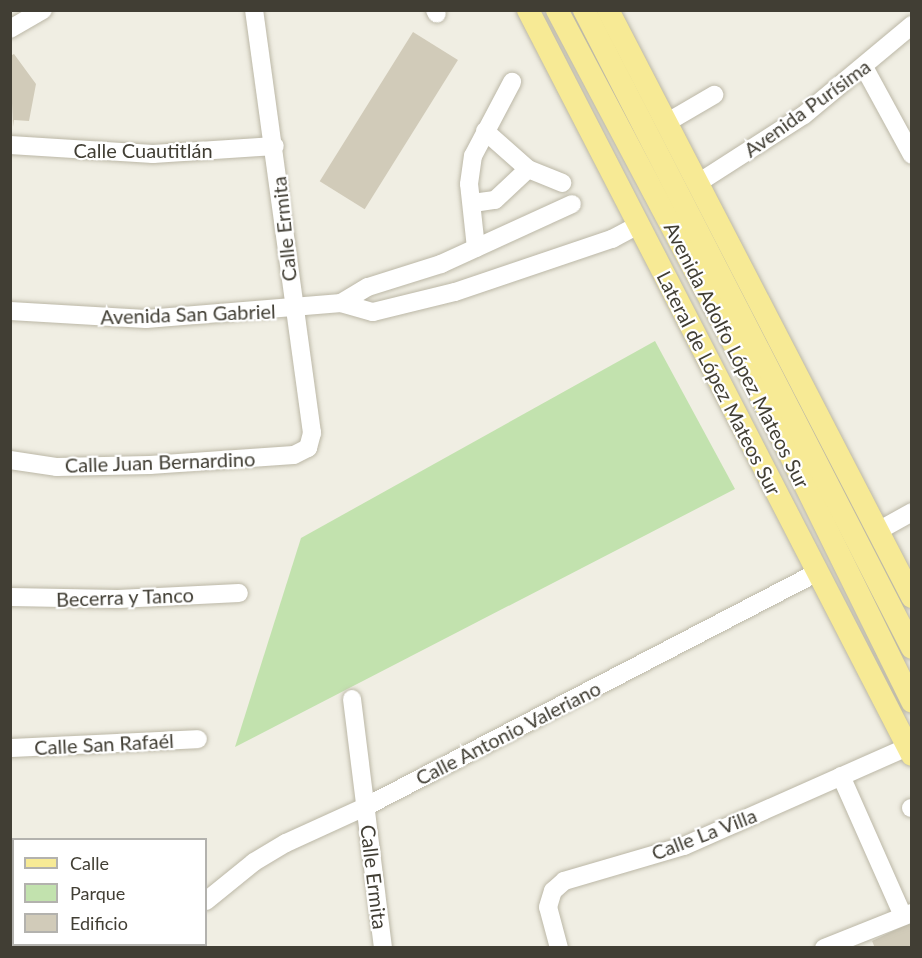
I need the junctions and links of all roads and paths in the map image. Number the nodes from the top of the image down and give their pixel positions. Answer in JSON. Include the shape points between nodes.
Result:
{"nodes":[{"id":1,"x":44,"y":10,"type":"edge"},
{"id":2,"x":254,"y":10,"type":"edge"},
{"id":3,"x":528,"y":10,"type":"edge"},
{"id":4,"x":557,"y":10,"type":"edge"},
{"id":5,"x":584,"y":10,"type":"edge"},
{"id":6,"x":608,"y":10,"type":"edge"},
{"id":7,"x":912,"y":25,"type":"edge"},
{"id":8,"x":10,"y":28,"type":"edge"},
{"id":9,"x":864,"y":67,"type":"junction"},
{"id":10,"x":512,"y":82,"type":"dead end"},
{"id":11,"x":714,"y":95,"type":"dead end"},
{"id":12,"x":666,"y":123,"type":"junction"},
{"id":13,"x":485,"y":131,"type":"junction"},
{"id":14,"x":10,"y":146,"type":"edge"},
{"id":15,"x":275,"y":146,"type":"junction"},
{"id":16,"x":912,"y":155,"type":"edge"},
{"id":17,"x":528,"y":169,"type":"junction"},
{"id":18,"x":562,"y":183,"type":"dead end"},
{"id":19,"x":698,"y":183,"type":"junction"},
{"id":20,"x":480,"y":202,"type":"dead end"},
{"id":21,"x":572,"y":204,"type":"dead end"},
{"id":22,"x":638,"y":225,"type":"junction"},
{"id":23,"x":476,"y":248,"type":"junction"},
{"id":24,"x":341,"y":303,"type":"junction"},
{"id":25,"x":293,"y":310,"type":"junction"},
{"id":26,"x":10,"y":311,"type":"edge"},
{"id":27,"x":761,"y":396,"type":"junction"},
{"id":28,"x":804,"y":439,"type":"junction"},
{"id":29,"x":308,"y":448,"type":"joint"},
{"id":30,"x":10,"y":459,"type":"edge"},
{"id":31,"x":857,"y":491,"type":"junction"},
{"id":32,"x":912,"y":512,"type":"edge"},
{"id":33,"x":878,"y":531,"type":"junction"},
{"id":34,"x":801,"y":544,"type":"junction"},
{"id":35,"x":816,"y":573,"type":"junction"},
{"id":36,"x":239,"y":593,"type":"dead end"},
{"id":37,"x":10,"y":597,"type":"edge"},
{"id":38,"x":912,"y":597,"type":"edge"},
{"id":39,"x":912,"y":648,"type":"edge"},
{"id":40,"x":352,"y":699,"type":"dead end"},
{"id":41,"x":912,"y":702,"type":"edge"},
{"id":42,"x":198,"y":739,"type":"dead end"},
{"id":43,"x":10,"y":748,"type":"edge"},
{"id":44,"x":910,"y":751,"type":"edge"},
{"id":45,"x":842,"y":776,"type":"junction"},
{"id":46,"x":365,"y":807,"type":"junction"},
{"id":47,"x":207,"y":900,"type":"edge"},
{"id":48,"x":907,"y":915,"type":"edge"},
{"id":49,"x":383,"y":948,"type":"edge"},
{"id":50,"x":559,"y":948,"type":"edge"},
{"id":51,"x":824,"y":948,"type":"edge"}],
"edges":[{"from":1,"to":8,"type":"street"},
{"from":2,"to":15,"type":"street","name":"Calle Ermita"},
{"from":3,"to":22,"type":"main road","name":"Lateral de López Mateos Sur"},
{"from":4,"to":27,"type":"main road","name":"Avenida Adolfo López Mateos Sur"},
{"from":5,"to":28,"type":"main road","name":"Avenida Adolfo López Mateos Sur"},
{"from":6,"to":12,"type":"main road"},
{"from":7,"to":9,"type":"street","name":"Avenida Purísima"},
{"from":9,"to":16,"type":"street"},
{"from":9,"to":19,"type":"street","name":"Avenida Purísima","via":[[777,134]]},
{"from":10,"to":13,"type":"street"},
{"from":11,"to":12,"type":"street"},
{"from":12,"to":19,"type":"main road"},
{"from":13,"to":17,"type":"street"},
{"from":13,"to":23,"type":"street","via":[[473,156],[469,184]]},
{"from":14,"to":15,"type":"street","name":"Calle Cuautitlán","via":[[153,154]]},
{"from":15,"to":25,"type":"street","name":"Calle Ermita"},
{"from":17,"to":18,"type":"street"},
{"from":17,"to":20,"type":"street","via":[[495,200]]},
{"from":19,"to":31,"type":"main road"},
{"from":21,"to":23,"type":"street"},
{"from":22,"to":24,"type":"street","via":[[612,239],[456,292],[373,312]]},
{"from":22,"to":34,"type":"main road","name":"Lateral de López Mateos Sur"},
{"from":23,"to":24,"type":"street","via":[[422,271],[368,287]]},
{"from":24,"to":25,"type":"street","name":"Avenida San Gabriel"},
{"from":25,"to":26,"type":"street","name":"Avenida San Gabriel","via":[[146,319]]},
{"from":25,"to":29,"type":"street","name":"Calle Ermita","via":[[312,433]]},
{"from":27,"to":34,"type":"main road"},
{"from":27,"to":41,"type":"main road","name":"Avenida Adolfo López Mateos Sur"},
{"from":28,"to":31,"type":"main road"},
{"from":28,"to":39,"type":"main road","name":"Avenida Adolfo López Mateos Sur"},
{"from":29,"to":30,"type":"street","name":"Calle Juan Bernardino","via":[[294,455],[150,465],[57,467]]},
{"from":31,"to":33,"type":"main road"},
{"from":32,"to":33,"type":"street"},
{"from":33,"to":38,"type":"main road"},
{"from":34,"to":35,"type":"main road","name":"Lateral de López Mateos Sur"},
{"from":35,"to":44,"type":"main road","name":"Lateral de López Mateos Sur"},
{"from":35,"to":46,"type":"street","name":"Calle Antonio Valeriano"},
{"from":36,"to":37,"type":"street","name":"Becerra y Tanco","via":[[118,599]]},
{"from":40,"to":46,"type":"street","name":"Calle Ermita"},
{"from":42,"to":43,"type":"street","name":"Calle San Rafaél","via":[[75,748]]},
{"from":44,"to":45,"type":"street","name":"Calle La Villa"},
{"from":45,"to":48,"type":"street"},
{"from":45,"to":50,"type":"street","name":"Calle La Villa","via":[[684,846],[558,885],[548,906]]},
{"from":46,"to":47,"type":"street","name":"Calle Antonio Valeriano","via":[[278,848]]},
{"from":46,"to":49,"type":"street","name":"Calle Ermita"},
{"from":48,"to":51,"type":"street"}]}
